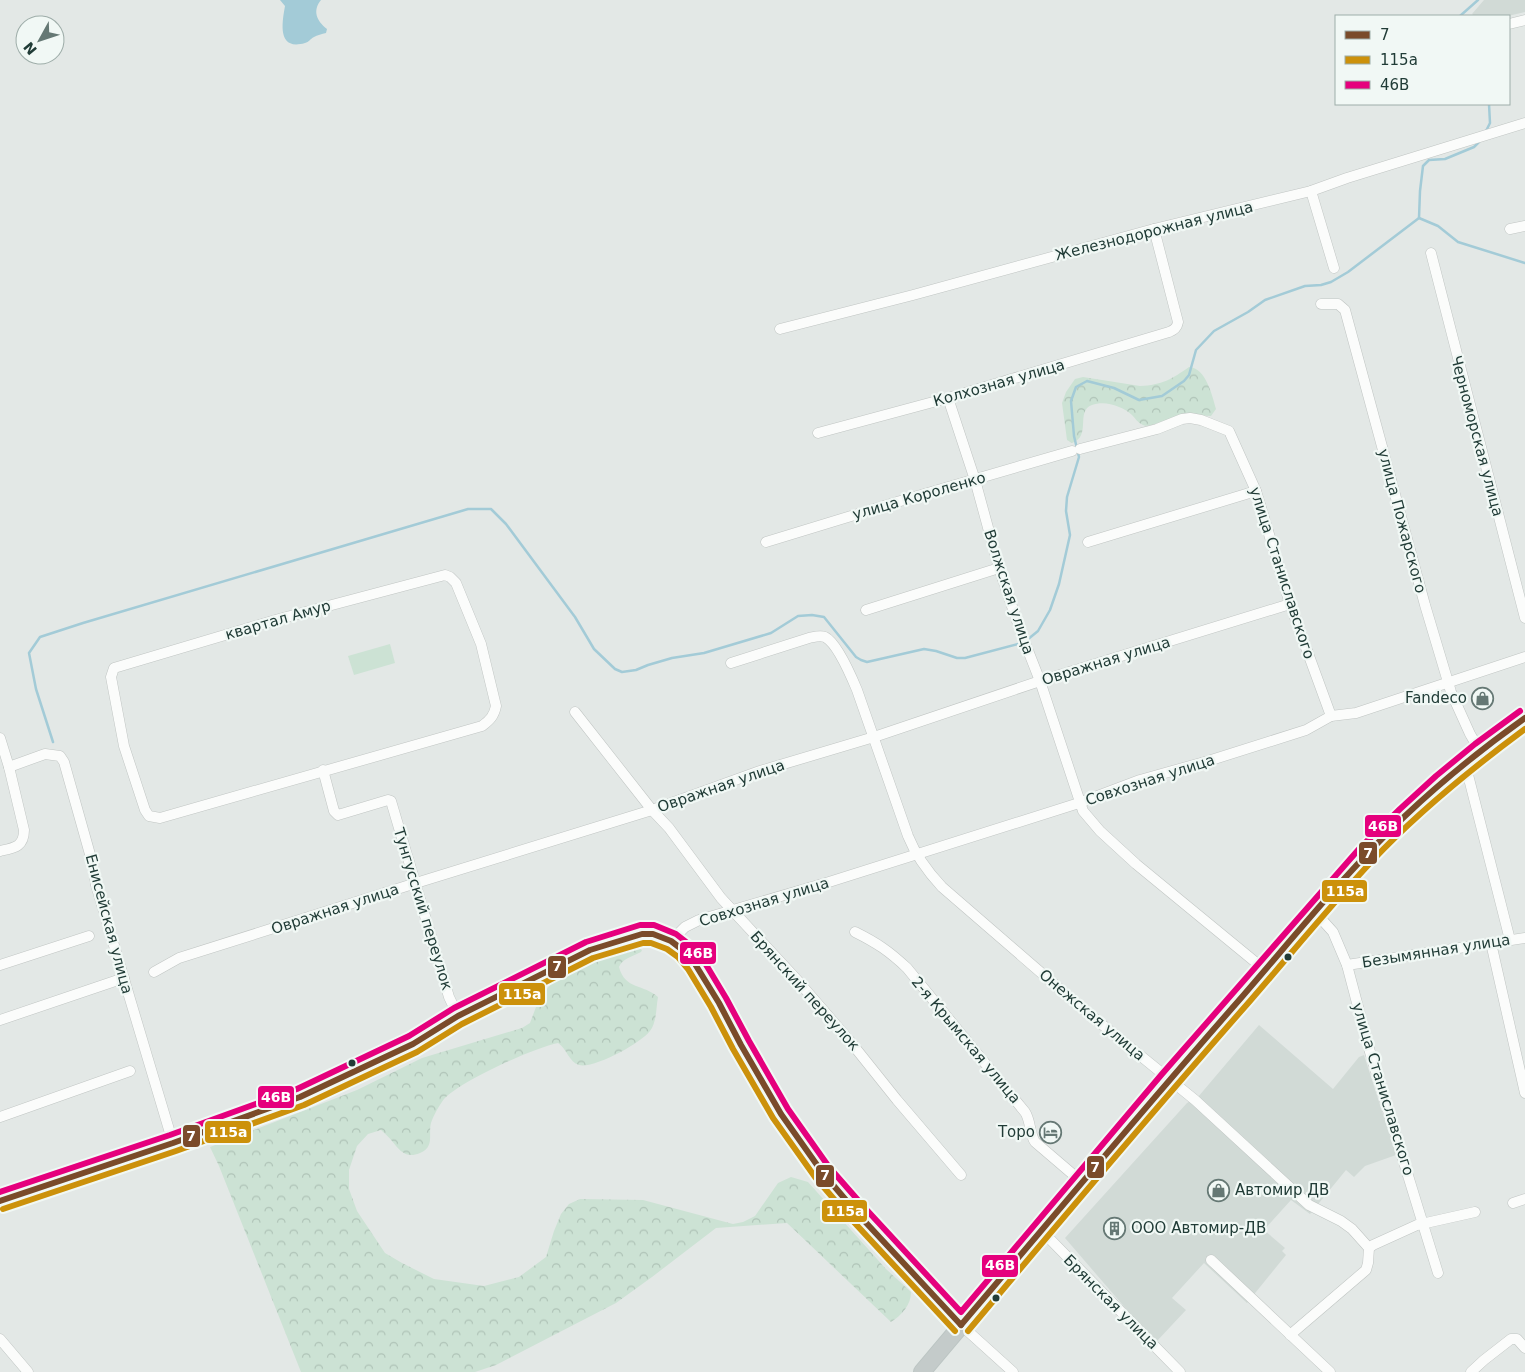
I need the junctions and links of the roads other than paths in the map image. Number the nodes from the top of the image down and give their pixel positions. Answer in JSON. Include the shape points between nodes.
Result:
{"nodes":[{"id":1,"x":1525,"y":20,"type":"edge"},
{"id":2,"x":1510,"y":24,"type":"edge"},
{"id":3,"x":1525,"y":123,"type":"edge"},
{"id":4,"x":1312,"y":191,"type":"junction"},
{"id":5,"x":1525,"y":226,"type":"edge"},
{"id":6,"x":1154,"y":229,"type":"junction"},
{"id":7,"x":1510,"y":229,"type":"dead end"},
{"id":8,"x":1431,"y":253,"type":"dead end"},
{"id":9,"x":1334,"y":268,"type":"dead end"},
{"id":10,"x":1321,"y":304,"type":"dead end"},
{"id":11,"x":780,"y":329,"type":"dead end"},
{"id":12,"x":948,"y":398,"type":"junction"},
{"id":13,"x":1229,"y":431,"type":"joint"},
{"id":14,"x":818,"y":433,"type":"dead end"},
{"id":15,"x":975,"y":480,"type":"junction"},
{"id":16,"x":1256,"y":491,"type":"junction"},
{"id":17,"x":766,"y":542,"type":"dead end"},
{"id":18,"x":1088,"y":542,"type":"dead end"},
{"id":19,"x":999,"y":568,"type":"junction"},
{"id":20,"x":1290,"y":604,"type":"junction"},
{"id":21,"x":866,"y":610,"type":"dead end"},
{"id":22,"x":1525,"y":618,"type":"edge"},
{"id":23,"x":1525,"y":657,"type":"edge"},
{"id":24,"x":731,"y":663,"type":"dead end"},
{"id":25,"x":1040,"y":680,"type":"junction"},
{"id":26,"x":1448,"y":683,"type":"junction"},
{"id":27,"x":575,"y":712,"type":"dead end"},
{"id":28,"x":1331,"y":716,"type":"junction"},
{"id":29,"x":1525,"y":718,"type":"edge"},
{"id":30,"x":874,"y":737,"type":"junction"},
{"id":31,"x":0,"y":738,"type":"edge"},
{"id":32,"x":1480,"y":751,"type":"junction"},
{"id":33,"x":1465,"y":763,"type":"junction"},
{"id":34,"x":9,"y":767,"type":"junction"},
{"id":35,"x":323,"y":770,"type":"junction"},
{"id":36,"x":1079,"y":803,"type":"junction"},
{"id":37,"x":652,"y":810,"type":"junction"},
{"id":38,"x":0,"y":851,"type":"edge"},
{"id":39,"x":916,"y":854,"type":"junction"},
{"id":40,"x":416,"y":883,"type":"junction"},
{"id":41,"x":732,"y":911,"type":"junction"},
{"id":42,"x":1314,"y":912,"type":"junction"},
{"id":43,"x":854,"y":932,"type":"dead end"},
{"id":44,"x":89,"y":936,"type":"dead end"},
{"id":45,"x":1525,"y":938,"type":"edge"},
{"id":46,"x":1510,"y":940,"type":"junction"},
{"id":47,"x":671,"y":941,"type":"junction"},
{"id":48,"x":1491,"y":943,"type":"junction"},
{"id":49,"x":0,"y":965,"type":"edge"},
{"id":50,"x":1347,"y":965,"type":"junction"},
{"id":51,"x":1265,"y":970,"type":"junction"},
{"id":52,"x":154,"y":972,"type":"dead end"},
{"id":53,"x":124,"y":978,"type":"junction"},
{"id":54,"x":458,"y":1016,"type":"junction"},
{"id":55,"x":0,"y":1020,"type":"edge"},
{"id":56,"x":130,"y":1071,"type":"dead end"},
{"id":57,"x":1169,"y":1080,"type":"junction"},
{"id":58,"x":1525,"y":1093,"type":"edge"},
{"id":59,"x":0,"y":1117,"type":"edge"},
{"id":60,"x":173,"y":1143,"type":"junction"},
{"id":61,"x":961,"y":1175,"type":"dead end"},
{"id":62,"x":1083,"y":1183,"type":"junction"},
{"id":63,"x":1525,"y":1199,"type":"edge"},
{"id":64,"x":0,"y":1201,"type":"edge"},
{"id":65,"x":1513,"y":1203,"type":"dead end"},
{"id":66,"x":1475,"y":1212,"type":"dead end"},
{"id":67,"x":1424,"y":1223,"type":"junction"},
{"id":68,"x":1042,"y":1232,"type":"junction"},
{"id":69,"x":1369,"y":1248,"type":"junction"},
{"id":70,"x":1211,"y":1260,"type":"dead end"},
{"id":71,"x":1438,"y":1272,"type":"dead end"},
{"id":72,"x":961,"y":1325,"type":"junction"},
{"id":73,"x":1290,"y":1335,"type":"junction"},
{"id":74,"x":0,"y":1339,"type":"edge"},
{"id":75,"x":1525,"y":1348,"type":"edge"},
{"id":76,"x":28,"y":1372,"type":"edge"},
{"id":77,"x":922,"y":1372,"type":"edge"},
{"id":78,"x":1013,"y":1372,"type":"edge"},
{"id":79,"x":1180,"y":1372,"type":"edge"},
{"id":80,"x":1330,"y":1372,"type":"edge"},
{"id":81,"x":1471,"y":1372,"type":"edge"}],
"edges":[{"from":1,"to":2,"type":"street"},
{"from":3,"to":4,"type":"street","name":"Железнодорожная улица"},
{"from":4,"to":6,"type":"street","name":"Железнодорожная улица"},
{"from":4,"to":9,"type":"street"},
{"from":5,"to":7,"type":"street"},
{"from":6,"to":11,"type":"street","name":"Железнодорожная улица"},
{"from":6,"to":12,"type":"street","name":"Колхозная улица","via":[[1177,326],[1169,332]]},
{"from":8,"to":22,"type":"street","name":"Черноморская улица"},
{"from":10,"to":26,"type":"street","name":"улица Пожарского","via":[[1338,304],[1345,310]]},
{"from":12,"to":14,"type":"street","name":"Колхозная улица"},
{"from":12,"to":15,"type":"street","name":"Волжская улица"},
{"from":13,"to":15,"type":"street","name":"улица Короленко","via":[[1190,418]]},
{"from":13,"to":16,"type":"street","name":"улица Станиславского"},
{"from":15,"to":17,"type":"street","name":"улица Короленко"},
{"from":15,"to":19,"type":"street","name":"Волжская улица"},
{"from":16,"to":18,"type":"street"},
{"from":16,"to":20,"type":"street","name":"улица Станиславского"},
{"from":19,"to":21,"type":"street"},
{"from":19,"to":25,"type":"street","name":"Волжская улица"},
{"from":20,"to":25,"type":"street","name":"Овражная улица"},
{"from":20,"to":28,"type":"street","name":"улица Станиславского"},
{"from":23,"to":26,"type":"street","name":"Совхозная улица"},
{"from":24,"to":30,"type":"street","name":"Онежская улица","via":[[809,638],[825,638],[832,643],[850,673]]},
{"from":25,"to":30,"type":"street","name":"Овражная улица"},
{"from":25,"to":36,"type":"street","name":"Волжская улица"},
{"from":26,"to":28,"type":"street","name":"Совхозная улица","via":[[1356,713]]},
{"from":26,"to":32,"type":"street","name":"улица Пожарского"},
{"from":27,"to":37,"type":"street","name":"Брянский переулок"},
{"from":28,"to":36,"type":"street","name":"Совхозная улица","via":[[1306,730],[1140,780]]},
{"from":29,"to":32,"type":"highway"},
{"from":30,"to":37,"type":"street","name":"Овражная улица","via":[[760,771]]},
{"from":30,"to":39,"type":"street","name":"Онежская улица"},
{"from":31,"to":34,"type":"street"},
{"from":32,"to":33,"type":"highway"},
{"from":33,"to":42,"type":"highway","via":[[1384,836]]},
{"from":33,"to":46,"type":"street"},
{"from":34,"to":38,"type":"street","via":[[24,837],[22,843]]},
{"from":34,"to":53,"type":"street","name":"Енисейская улица","via":[[45,754],[60,756],[64,762]]},
{"from":35,"to":35,"type":"street","name":"квартал Амур","via":[[482,726],[494,714],[496,706],[481,644],[456,583],[450,577],[441,576],[279,620],[120,666],[112,672],[124,746],[149,816],[160,818]]},
{"from":35,"to":40,"type":"street","name":"Тунгусский переулок","via":[[334,812],[338,815],[391,801]]},
{"from":36,"to":39,"type":"street","name":"Совхозная улица"},
{"from":36,"to":51,"type":"street","name":"Волжская улица","via":[[1089,820],[1136,864]]},
{"from":37,"to":40,"type":"street","name":"Овражная улица"},
{"from":37,"to":41,"type":"street","name":"Брянский переулок"},
{"from":39,"to":41,"type":"street","name":"Совхозная улица"},
{"from":39,"to":57,"type":"street","name":"Онежская улица","via":[[942,887]]},
{"from":40,"to":52,"type":"street","name":"Овражная улица","via":[[179,958]]},
{"from":40,"to":54,"type":"street","name":"Тунгусский переулок","via":[[449,997]]},
{"from":41,"to":47,"type":"street","name":"Совхозная улица","via":[[699,920],[685,927]]},
{"from":41,"to":61,"type":"street","name":"Брянский переулок","via":[[817,1003]]},
{"from":42,"to":50,"type":"street","name":"улица Станиславского","via":[[1333,932]]},
{"from":42,"to":51,"type":"highway"},
{"from":43,"to":62,"type":"street","name":"2-я Крымская улица","via":[[878,943],[907,968],[1025,1112],[1035,1142]]},
{"from":44,"to":49,"type":"street"},
{"from":45,"to":46,"type":"street","name":"Безымянная улица"},
{"from":46,"to":48,"type":"street","name":"Безымянная улица"},
{"from":47,"to":54,"type":"main road","via":[[653,934],[642,934],[590,950]]},
{"from":47,"to":72,"type":"main road","via":[[695,964],[781,1114],[822,1172]]},
{"from":48,"to":50,"type":"street","name":"Безымянная улица"},
{"from":48,"to":58,"type":"street"},
{"from":50,"to":67,"type":"street","name":"улица Станиславского","via":[[1370,1052]]},
{"from":51,"to":57,"type":"highway"},
{"from":53,"to":55,"type":"street"},
{"from":53,"to":60,"type":"street","name":"Енисейская улица"},
{"from":54,"to":60,"type":"main road","via":[[413,1044],[308,1093]]},
{"from":56,"to":59,"type":"street"},
{"from":57,"to":62,"type":"highway"},
{"from":57,"to":69,"type":"street","name":"Онежская улица","via":[[1309,1205],[1341,1221]]},
{"from":60,"to":64,"type":"main road"},
{"from":62,"to":68,"type":"highway"},
{"from":63,"to":65,"type":"street"},
{"from":66,"to":67,"type":"street"},
{"from":67,"to":69,"type":"street"},
{"from":67,"to":71,"type":"street","name":"улица Станиславского"},
{"from":68,"to":72,"type":"highway"},
{"from":68,"to":79,"type":"street","name":"Брянская улица"},
{"from":69,"to":73,"type":"street","via":[[1366,1270]]},
{"from":70,"to":73,"type":"street"},
{"from":72,"to":77,"type":"highway"},
{"from":72,"to":78,"type":"street"},
{"from":73,"to":80,"type":"street"},
{"from":74,"to":76,"type":"street"},
{"from":75,"to":81,"type":"street","via":[[1511,1339]]}]}
